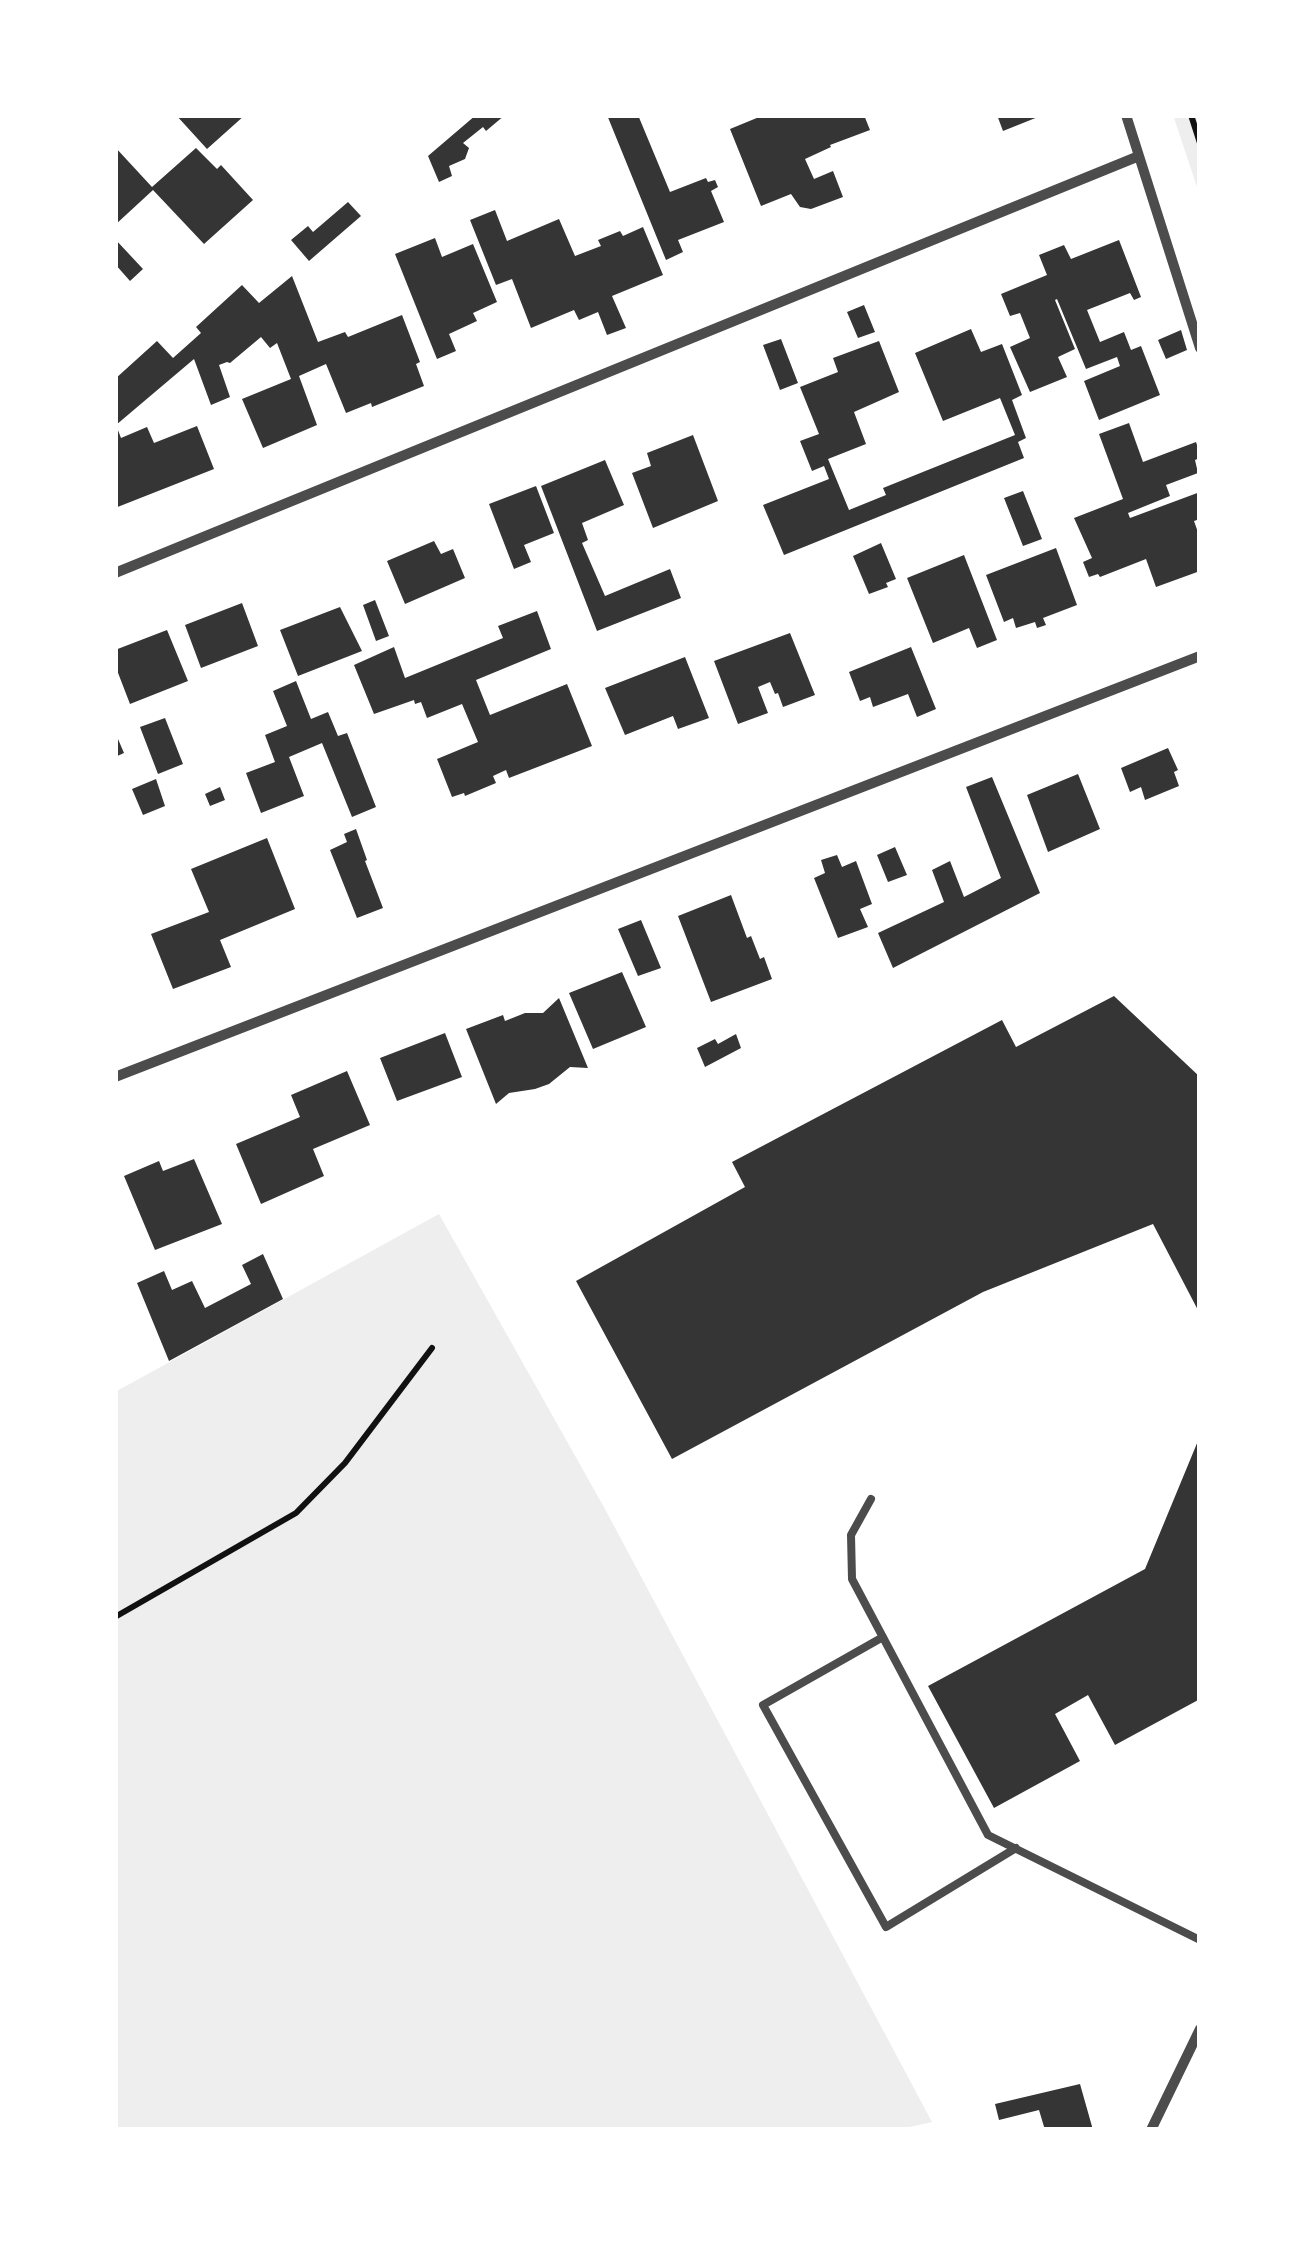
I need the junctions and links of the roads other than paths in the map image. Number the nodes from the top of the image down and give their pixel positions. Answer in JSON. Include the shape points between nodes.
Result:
{"nodes":[{"id":1,"x":1126,"y":115,"type":"edge"},
{"id":2,"x":1139,"y":156,"type":"junction"},
{"id":3,"x":1200,"y":348,"type":"edge"},
{"id":4,"x":115,"y":572,"type":"edge"},
{"id":5,"x":1200,"y":656,"type":"edge"},
{"id":6,"x":115,"y":1077,"type":"edge"},
{"id":7,"x":871,"y":1499,"type":"dead end"},
{"id":8,"x":882,"y":1636,"type":"junction"},
{"id":9,"x":1016,"y":1848,"type":"junction"},
{"id":10,"x":1200,"y":1940,"type":"edge"},
{"id":11,"x":1200,"y":2029,"type":"edge"},
{"id":12,"x":1150,"y":2130,"type":"edge"}],
"edges":[{"from":1,"to":2,"type":"street"},
{"from":2,"to":3,"type":"street"},
{"from":2,"to":4,"type":"street"},
{"from":5,"to":6,"type":"street"},
{"from":7,"to":8,"type":"lane","via":[[851,1535],[852,1579]]},
{"from":8,"to":9,"type":"lane","via":[[988,1834]]},
{"from":8,"to":9,"type":"lane","via":[[763,1706],[886,1926]]},
{"from":9,"to":10,"type":"lane"},
{"from":11,"to":12,"type":"street"}]}
